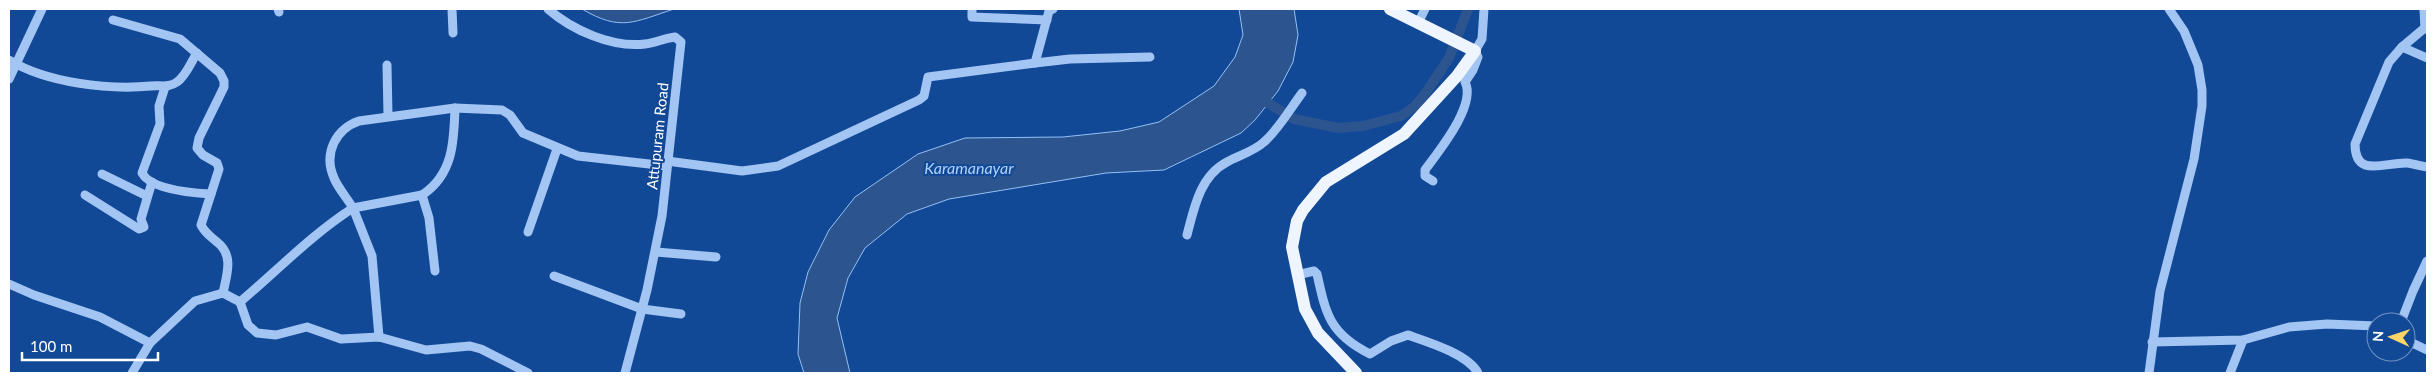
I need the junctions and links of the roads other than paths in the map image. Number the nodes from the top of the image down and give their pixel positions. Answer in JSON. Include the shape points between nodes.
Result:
{"nodes":[{"id":1,"x":42,"y":9,"type":"edge"},
{"id":2,"x":452,"y":9,"type":"edge"},
{"id":3,"x":548,"y":9,"type":"edge"},
{"id":4,"x":972,"y":9,"type":"edge"},
{"id":5,"x":1052,"y":9,"type":"edge"},
{"id":6,"x":1390,"y":9,"type":"edge"},
{"id":7,"x":1424,"y":9,"type":"edge"},
{"id":8,"x":1484,"y":9,"type":"edge"},
{"id":9,"x":2169,"y":9,"type":"edge"},
{"id":10,"x":2424,"y":9,"type":"edge"},
{"id":11,"x":112,"y":20,"type":"dead end"},
{"id":12,"x":1047,"y":20,"type":"junction"},
{"id":13,"x":1418,"y":23,"type":"junction"},
{"id":14,"x":2426,"y":27,"type":"edge"},
{"id":15,"x":453,"y":33,"type":"dead end"},
{"id":16,"x":2402,"y":47,"type":"junction"},
{"id":17,"x":1475,"y":51,"type":"junction"},
{"id":18,"x":197,"y":53,"type":"junction"},
{"id":19,"x":1150,"y":57,"type":"dead end"},
{"id":20,"x":2427,"y":58,"type":"edge"},
{"id":21,"x":9,"y":60,"type":"edge"},
{"id":22,"x":1034,"y":63,"type":"junction"},
{"id":23,"x":17,"y":65,"type":"junction"},
{"id":24,"x":387,"y":65,"type":"dead end"},
{"id":25,"x":9,"y":79,"type":"edge"},
{"id":26,"x":165,"y":87,"type":"junction"},
{"id":27,"x":1302,"y":93,"type":"dead end"},
{"id":28,"x":456,"y":108,"type":"junction"},
{"id":29,"x":388,"y":116,"type":"junction"},
{"id":30,"x":557,"y":149,"type":"junction"},
{"id":31,"x":667,"y":164,"type":"junction"},
{"id":32,"x":2427,"y":167,"type":"edge"},
{"id":33,"x":102,"y":174,"type":"dead end"},
{"id":34,"x":1433,"y":181,"type":"dead end"},
{"id":35,"x":152,"y":182,"type":"junction"},
{"id":36,"x":211,"y":194,"type":"junction"},
{"id":37,"x":85,"y":195,"type":"dead end"},
{"id":38,"x":422,"y":195,"type":"junction"},
{"id":39,"x":147,"y":196,"type":"junction"},
{"id":40,"x":353,"y":208,"type":"junction"},
{"id":41,"x":528,"y":232,"type":"dead end"},
{"id":42,"x":1187,"y":234,"type":"dead end"},
{"id":43,"x":656,"y":252,"type":"junction"},
{"id":44,"x":716,"y":257,"type":"dead end"},
{"id":45,"x":2427,"y":261,"type":"edge"},
{"id":46,"x":435,"y":271,"type":"dead end"},
{"id":47,"x":1297,"y":275,"type":"junction"},
{"id":48,"x":554,"y":276,"type":"dead end"},
{"id":49,"x":9,"y":284,"type":"edge"},
{"id":50,"x":223,"y":292,"type":"junction"},
{"id":51,"x":240,"y":302,"type":"junction"},
{"id":52,"x":642,"y":309,"type":"junction"},
{"id":53,"x":2406,"y":312,"type":"edge"},
{"id":54,"x":681,"y":314,"type":"dead end"},
{"id":55,"x":2366,"y":326,"type":"edge"},
{"id":56,"x":379,"y":338,"type":"junction"},
{"id":57,"x":2243,"y":340,"type":"junction"},
{"id":58,"x":2152,"y":342,"type":"junction"},
{"id":59,"x":150,"y":343,"type":"junction"},
{"id":60,"x":132,"y":373,"type":"edge"},
{"id":61,"x":528,"y":373,"type":"edge"},
{"id":62,"x":626,"y":373,"type":"edge"},
{"id":63,"x":1356,"y":373,"type":"edge"},
{"id":64,"x":1478,"y":373,"type":"edge"},
{"id":65,"x":2149,"y":373,"type":"edge"},
{"id":66,"x":2230,"y":373,"type":"edge"}],
"edges":[{"from":1,"to":23,"type":"street"},
{"from":2,"to":15,"type":"street"},
{"from":3,"to":31,"type":"street","name":"Attupuram Road","via":[[558,18],[590,34],[618,43],[646,44],[676,36],[681,42]]},
{"from":4,"to":12,"type":"street","via":[[972,17]]},
{"from":5,"to":12,"type":"street"},
{"from":6,"to":13,"type":"main road"},
{"from":7,"to":13,"type":"street"},
{"from":8,"to":17,"type":"street","via":[[1482,39]]},
{"from":9,"to":58,"type":"street","via":[[2184,31],[2198,66],[2202,106],[2194,159],[2160,291]]},
{"from":10,"to":14,"type":"street"},
{"from":11,"to":18,"type":"street","via":[[172,35]]},
{"from":12,"to":22,"type":"street"},
{"from":13,"to":17,"type":"main road"},
{"from":14,"to":16,"type":"street"},
{"from":16,"to":20,"type":"street"},
{"from":16,"to":32,"type":"street","via":[[2389,62],[2355,144],[2355,157],[2368,166],[2406,163]]},
{"from":17,"to":34,"type":"street","via":[[1478,57],[1465,82],[1468,86],[1464,108],[1457,125],[1425,170],[1425,176]]},
{"from":17,"to":47,"type":"main road","via":[[1457,76],[1404,134],[1326,182],[1303,210],[1297,221],[1292,247]]},
{"from":18,"to":26,"type":"street","via":[[181,79]]},
{"from":18,"to":36,"type":"street","via":[[224,81],[199,138],[198,148],[202,155],[218,164],[218,178]]},
{"from":19,"to":22,"type":"street"},
{"from":21,"to":23,"type":"street"},
{"from":22,"to":31,"type":"street","via":[[928,77],[924,96],[919,100],[778,166],[742,171]]},
{"from":23,"to":25,"type":"street"},
{"from":23,"to":26,"type":"street","via":[[85,84]]},
{"from":24,"to":29,"type":"street"},
{"from":26,"to":35,"type":"street","via":[[159,106],[157,137],[142,173]]},
{"from":27,"to":42,"type":"street","via":[[1256,149],[1225,163],[1208,179],[1195,204]]},
{"from":28,"to":29,"type":"street"},
{"from":28,"to":30,"type":"street","via":[[502,110],[510,115],[523,134]]},
{"from":28,"to":38,"type":"street","via":[[448,164],[440,180]]},
{"from":29,"to":40,"type":"street","via":[[348,124],[338,133],[332,146],[333,177]]},
{"from":30,"to":31,"type":"street","via":[[600,160]]},
{"from":30,"to":41,"type":"street"},
{"from":31,"to":43,"type":"street","name":"Attupuram Road"},
{"from":33,"to":39,"type":"street"},
{"from":35,"to":36,"type":"street","via":[[183,192]]},
{"from":35,"to":39,"type":"street"},
{"from":36,"to":50,"type":"street","via":[[201,225],[204,232],[228,254]]},
{"from":37,"to":39,"type":"street","via":[[139,230],[144,227],[142,219]]},
{"from":38,"to":40,"type":"street"},
{"from":38,"to":46,"type":"street","via":[[429,218]]},
{"from":40,"to":51,"type":"street","via":[[307,240]]},
{"from":40,"to":56,"type":"street","via":[[372,256]]},
{"from":43,"to":44,"type":"street"},
{"from":43,"to":52,"type":"street","name":"Attupuram Road"},
{"from":45,"to":53,"type":"street"},
{"from":47,"to":63,"type":"main road","via":[[1305,310],[1318,333]]},
{"from":47,"to":64,"type":"street","via":[[1314,271],[1317,274],[1334,329],[1352,345],[1370,354],[1408,334],[1448,350],[1476,368]]},
{"from":48,"to":52,"type":"street"},
{"from":49,"to":59,"type":"street","via":[[100,317]]},
{"from":50,"to":51,"type":"street"},
{"from":50,"to":59,"type":"street","via":[[195,301]]},
{"from":51,"to":56,"type":"street","via":[[248,325],[257,334],[276,335],[307,327],[340,339]]},
{"from":52,"to":54,"type":"street"},
{"from":52,"to":62,"type":"street","name":"Attupuram Road"},
{"from":55,"to":57,"type":"street","via":[[2289,327]]},
{"from":56,"to":61,"type":"street","via":[[426,350],[470,346]]},
{"from":57,"to":58,"type":"street"},
{"from":57,"to":66,"type":"street"},
{"from":58,"to":65,"type":"street"},
{"from":59,"to":60,"type":"street"}]}
